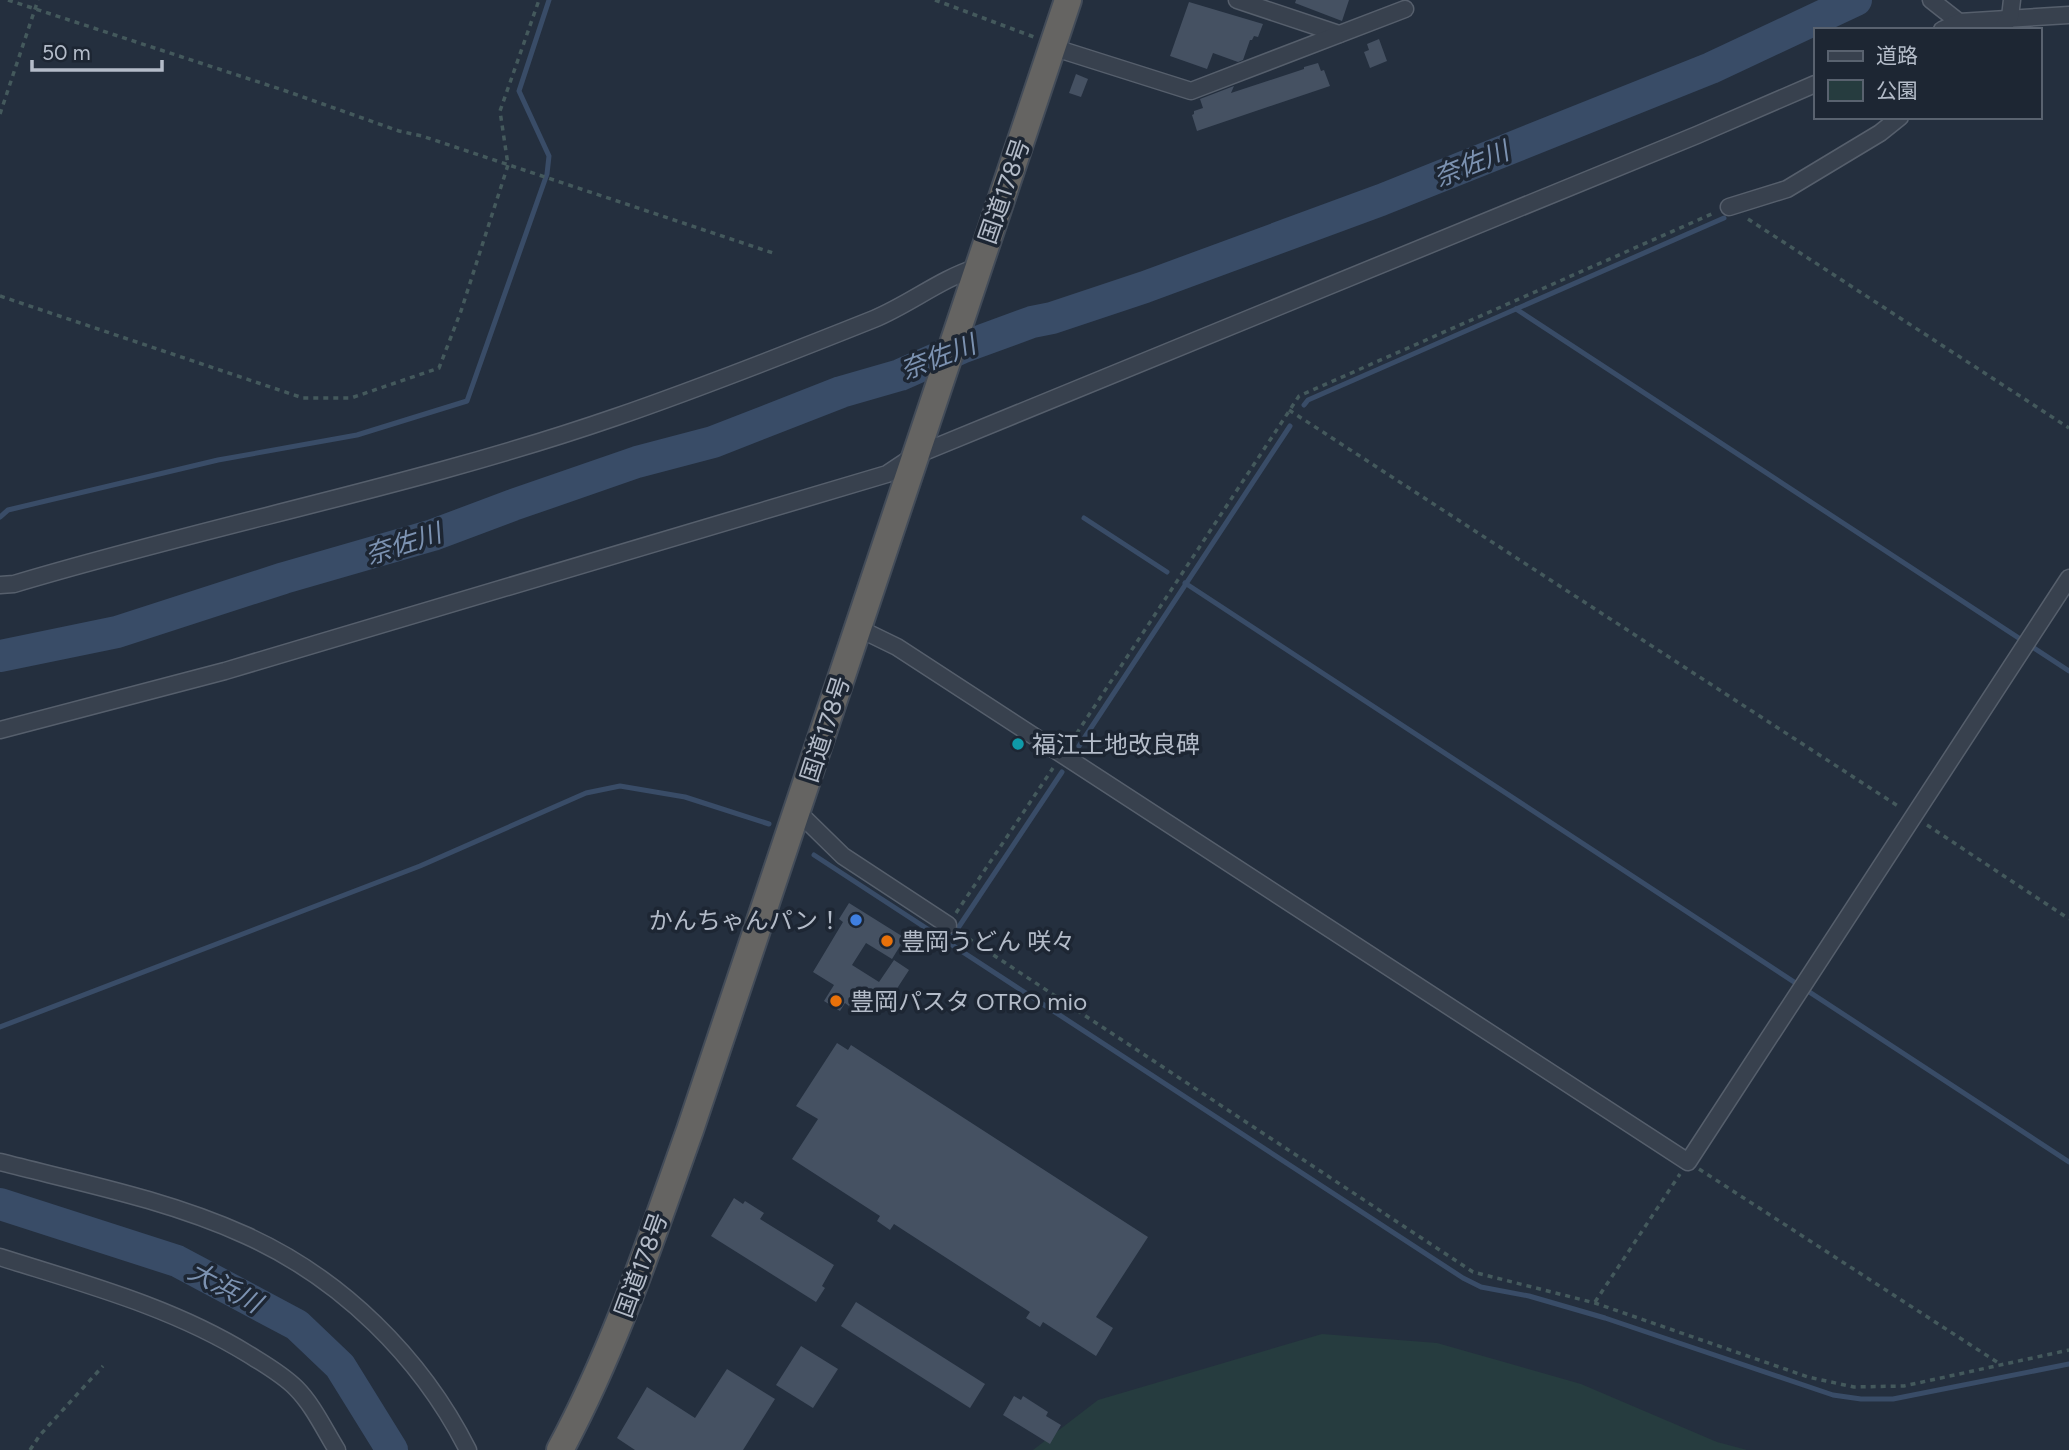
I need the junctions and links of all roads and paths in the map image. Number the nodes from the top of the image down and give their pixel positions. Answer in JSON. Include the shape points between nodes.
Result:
{"nodes":[{"id":1,"x":8,"y":0,"type":"edge"},
{"id":2,"x":38,"y":0,"type":"edge"},
{"id":3,"x":539,"y":0,"type":"edge"},
{"id":4,"x":935,"y":0,"type":"edge"},
{"id":5,"x":1068,"y":0,"type":"edge"},
{"id":6,"x":1237,"y":0,"type":"edge"},
{"id":7,"x":2012,"y":0,"type":"edge"},
{"id":8,"x":1936,"y":4,"type":"edge"},
{"id":9,"x":35,"y":9,"type":"junction"},
{"id":10,"x":1405,"y":9,"type":"dead end"},
{"id":11,"x":2069,"y":15,"type":"edge"},
{"id":12,"x":1959,"y":22,"type":"junction"},
{"id":13,"x":2005,"y":23,"type":"edge"},
{"id":14,"x":1946,"y":28,"type":"edge"},
{"id":15,"x":1339,"y":34,"type":"junction"},
{"id":16,"x":1052,"y":46,"type":"junction"},
{"id":17,"x":1814,"y":84,"type":"edge"},
{"id":18,"x":0,"y":114,"type":"edge"},
{"id":19,"x":1898,"y":119,"type":"edge"},
{"id":20,"x":508,"y":165,"type":"junction"},
{"id":21,"x":1729,"y":207,"type":"junction"},
{"id":22,"x":773,"y":253,"type":"dead end"},
{"id":23,"x":975,"y":275,"type":"junction"},
{"id":24,"x":0,"y":296,"type":"edge"},
{"id":25,"x":1289,"y":411,"type":"junction"},
{"id":26,"x":2069,"y":428,"type":"edge"},
{"id":27,"x":917,"y":447,"type":"junction"},
{"id":28,"x":2069,"y":579,"type":"edge"},
{"id":29,"x":0,"y":585,"type":"edge"},
{"id":30,"x":858,"y":628,"type":"junction"},
{"id":31,"x":0,"y":730,"type":"edge"},
{"id":32,"x":1063,"y":754,"type":"junction"},
{"id":33,"x":798,"y":812,"type":"junction"},
{"id":34,"x":1914,"y":816,"type":"junction"},
{"id":35,"x":2069,"y":919,"type":"edge"},
{"id":36,"x":948,"y":925,"type":"junction"},
{"id":37,"x":0,"y":1162,"type":"edge"},
{"id":38,"x":1688,"y":1162,"type":"junction"},
{"id":39,"x":0,"y":1257,"type":"edge"},
{"id":40,"x":1595,"y":1303,"type":"junction"},
{"id":41,"x":2069,"y":1350,"type":"edge"},
{"id":42,"x":2000,"y":1364,"type":"junction"},
{"id":43,"x":103,"y":1366,"type":"dead end"},
{"id":44,"x":30,"y":1450,"type":"edge"},
{"id":45,"x":337,"y":1450,"type":"edge"},
{"id":46,"x":468,"y":1450,"type":"edge"},
{"id":47,"x":559,"y":1450,"type":"edge"}],
"edges":[{"from":1,"to":9,"type":"path"},
{"from":2,"to":9,"type":"path"},
{"from":3,"to":20,"type":"path","via":[[500,111]]},
{"from":4,"to":16,"type":"path"},
{"from":5,"to":16,"type":"highway","name":"国道178号"},
{"from":6,"to":15,"type":"street"},
{"from":7,"to":13,"type":"street"},
{"from":8,"to":12,"type":"street"},
{"from":9,"to":18,"type":"path"},
{"from":9,"to":20,"type":"path"},
{"from":10,"to":15,"type":"street"},
{"from":11,"to":13,"type":"street"},
{"from":12,"to":13,"type":"street"},
{"from":12,"to":14,"type":"street"},
{"from":15,"to":16,"type":"street","via":[[1191,91]]},
{"from":16,"to":23,"type":"highway","name":"国道178号"},
{"from":17,"to":27,"type":"street"},
{"from":19,"to":21,"type":"street","via":[[1787,189]]},
{"from":20,"to":22,"type":"path"},
{"from":20,"to":24,"type":"path","via":[[439,368],[351,398],[303,398]]},
{"from":21,"to":25,"type":"path","via":[[1299,396]]},
{"from":21,"to":26,"type":"path"},
{"from":23,"to":27,"type":"highway","name":"国道178号"},
{"from":23,"to":29,"type":"street","via":[[958,273],[877,318],[536,443],[329,502]]},
{"from":25,"to":32,"type":"path"},
{"from":25,"to":34,"type":"path"},
{"from":27,"to":30,"type":"highway","name":"国道178号"},
{"from":27,"to":31,"type":"street","via":[[887,474],[225,671]]},
{"from":28,"to":34,"type":"street"},
{"from":30,"to":32,"type":"street","via":[[888,642]]},
{"from":30,"to":33,"type":"highway","name":"国道178号"},
{"from":32,"to":36,"type":"path"},
{"from":32,"to":38,"type":"street"},
{"from":33,"to":36,"type":"street","via":[[843,856]]},
{"from":33,"to":47,"type":"highway","name":"国道178号","via":[[630,1299]]},
{"from":34,"to":35,"type":"path"},
{"from":34,"to":38,"type":"street"},
{"from":36,"to":40,"type":"path","via":[[1473,1272]]},
{"from":37,"to":46,"type":"street","via":[[210,1221],[277,1251],[344,1297],[401,1351],[426,1381]]},
{"from":38,"to":40,"type":"path"},
{"from":38,"to":42,"type":"path"},
{"from":39,"to":45,"type":"street","via":[[132,1299],[213,1332],[296,1388]]},
{"from":40,"to":42,"type":"path","via":[[1839,1385],[1887,1388]]},
{"from":41,"to":42,"type":"path"},
{"from":43,"to":44,"type":"path"}]}
